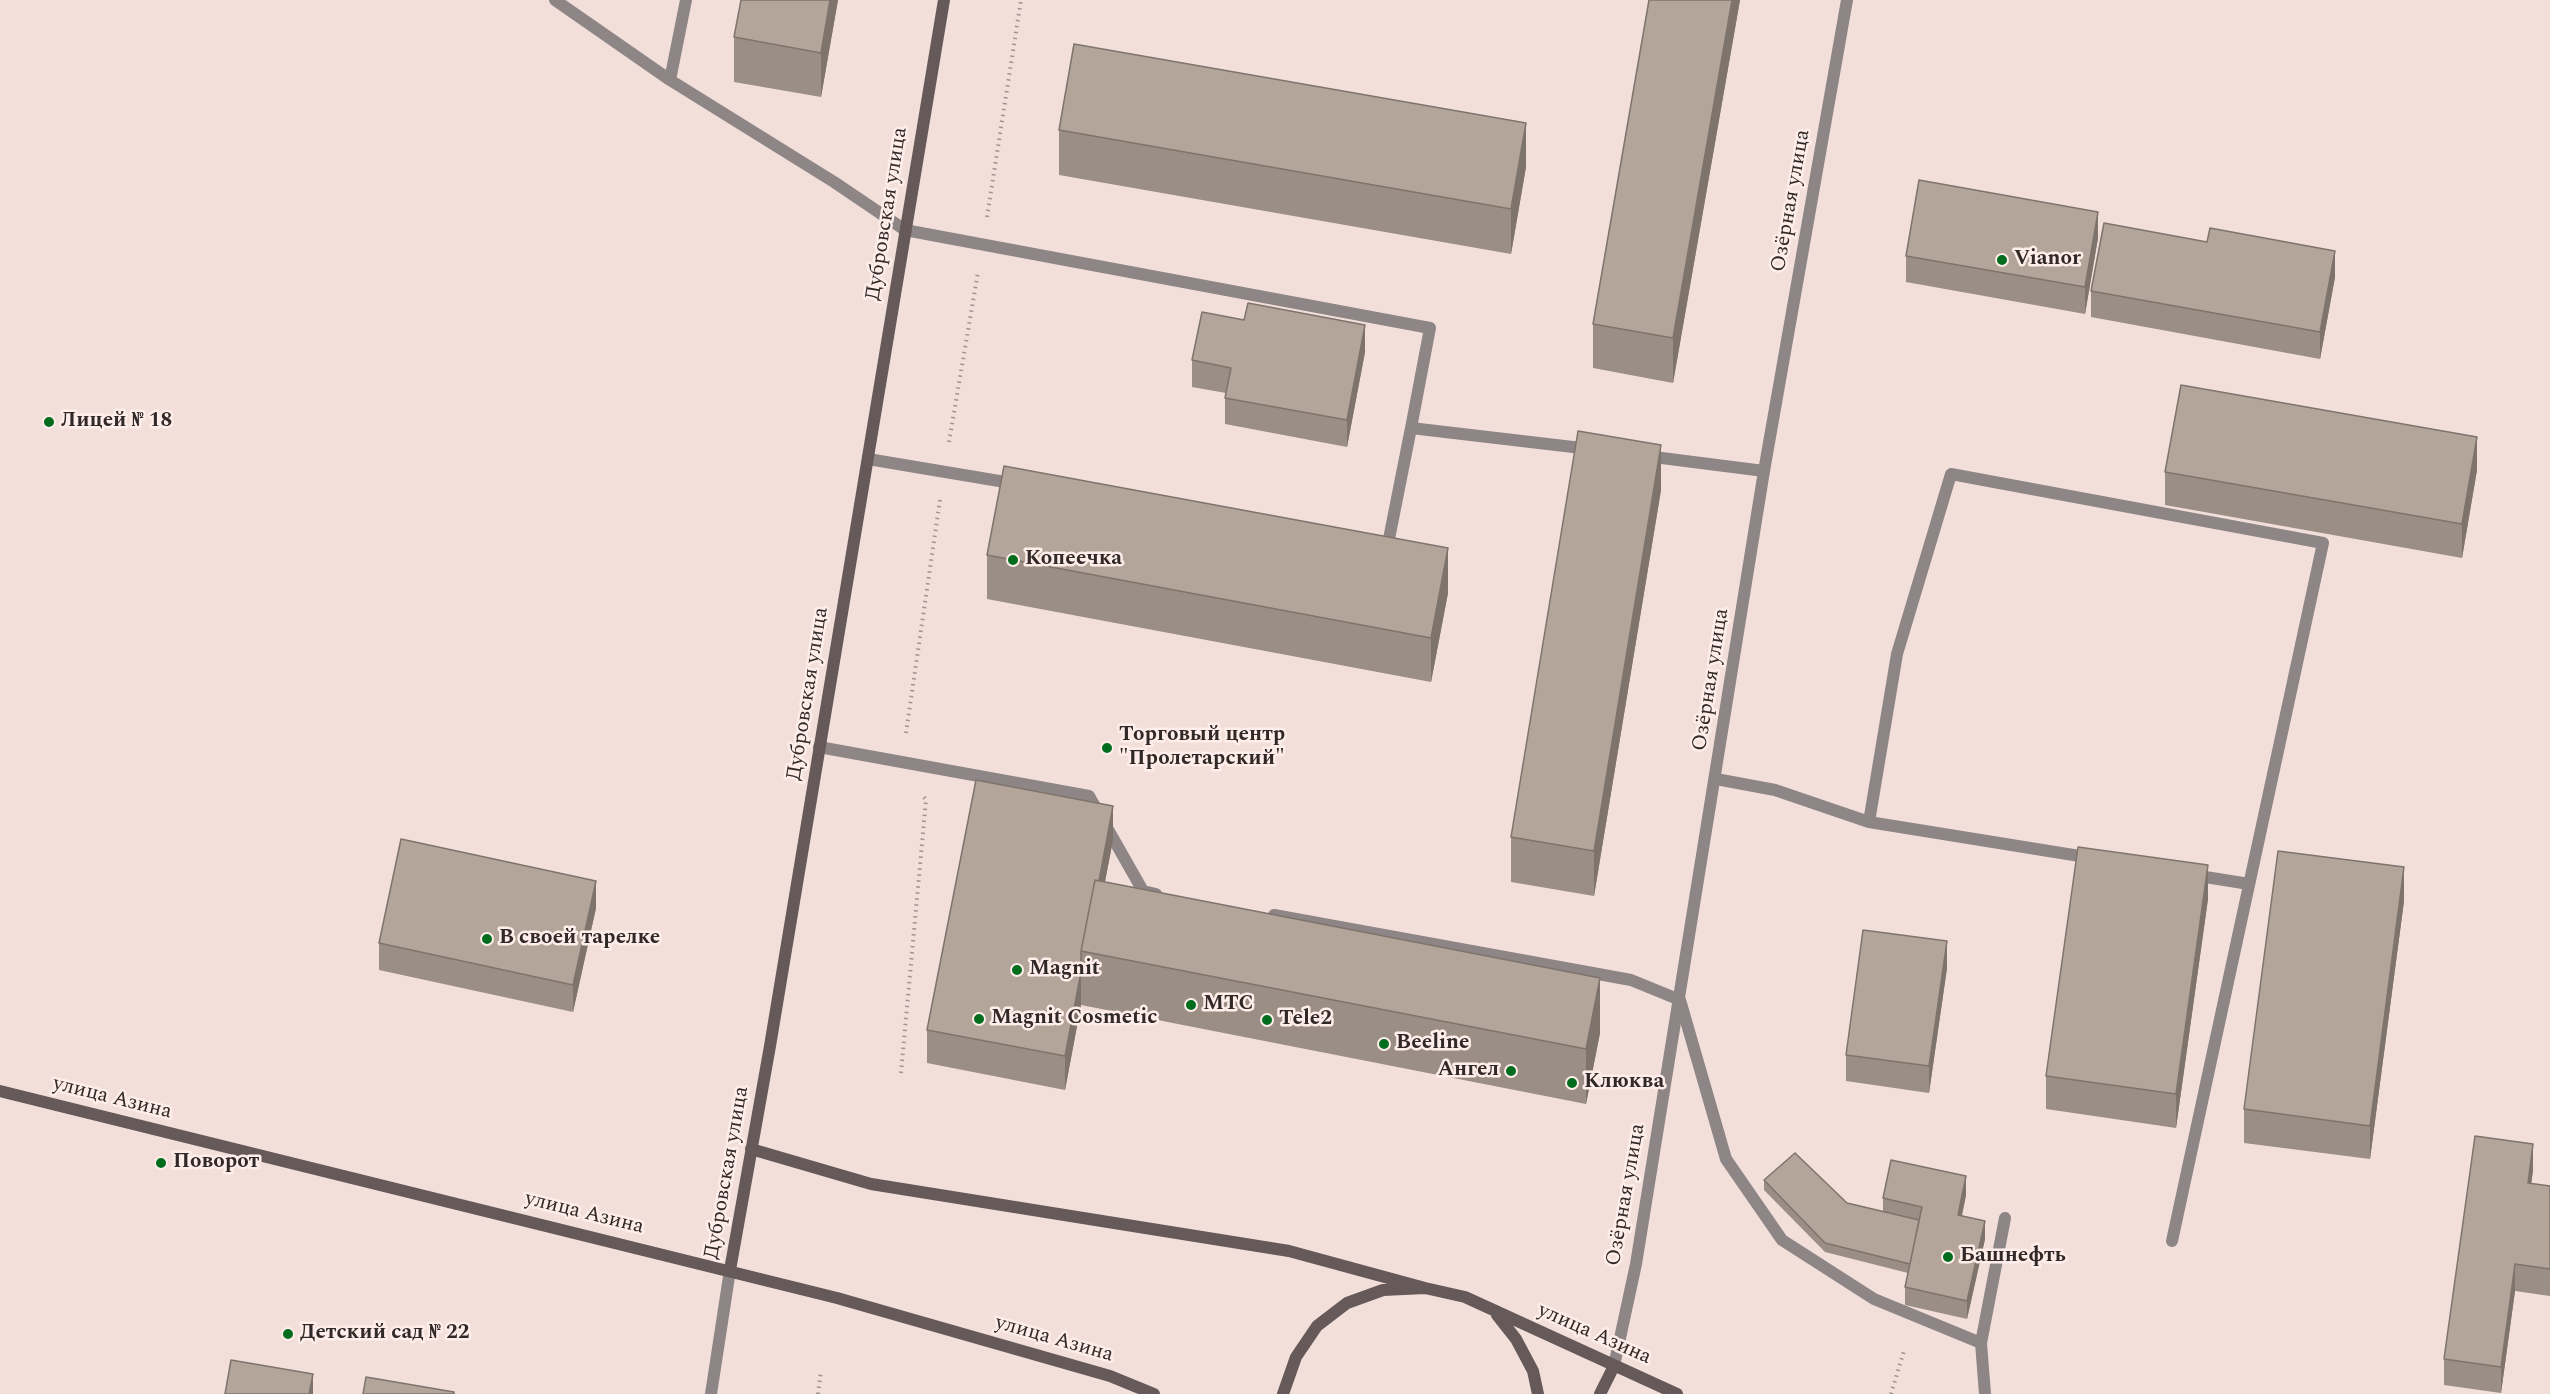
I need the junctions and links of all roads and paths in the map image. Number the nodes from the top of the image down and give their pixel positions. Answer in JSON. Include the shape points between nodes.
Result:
{"nodes":[{"id":1,"x":555,"y":0,"type":"edge"},
{"id":2,"x":686,"y":0,"type":"edge"},
{"id":3,"x":944,"y":0,"type":"edge"},
{"id":4,"x":1021,"y":0,"type":"edge"},
{"id":5,"x":1847,"y":0,"type":"edge"},
{"id":6,"x":670,"y":80,"type":"junction"},
{"id":7,"x":905,"y":230,"type":"junction"},
{"id":8,"x":982,"y":246,"type":"junction"},
{"id":9,"x":1411,"y":428,"type":"junction"},
{"id":10,"x":1598,"y":450,"type":"edge"},
{"id":11,"x":1632,"y":455,"type":"edge"},
{"id":12,"x":868,"y":459,"type":"junction"},
{"id":13,"x":944,"y":471,"type":"junction"},
{"id":14,"x":1764,"y":471,"type":"junction"},
{"id":15,"x":1025,"y":485,"type":"edge"},
{"id":16,"x":1376,"y":547,"type":"edge"},
{"id":17,"x":819,"y":747,"type":"junction"},
{"id":18,"x":901,"y":763,"type":"junction"},
{"id":19,"x":1716,"y":779,"type":"junction"},
{"id":20,"x":1869,"y":822,"type":"junction"},
{"id":21,"x":2099,"y":859,"type":"edge"},
{"id":22,"x":2180,"y":873,"type":"edge"},
{"id":23,"x":2249,"y":884,"type":"junction"},
{"id":24,"x":1166,"y":895,"type":"edge"},
{"id":25,"x":1259,"y":912,"type":"edge"},
{"id":26,"x":1680,"y":1000,"type":"junction"},
{"id":27,"x":901,"y":1073,"type":"dead end"},
{"id":28,"x":0,"y":1091,"type":"edge"},
{"id":29,"x":752,"y":1149,"type":"junction"},
{"id":30,"x":2005,"y":1218,"type":"dead end"},
{"id":31,"x":2172,"y":1241,"type":"dead end"},
{"id":32,"x":730,"y":1270,"type":"junction"},
{"id":33,"x":1425,"y":1288,"type":"junction"},
{"id":34,"x":1494,"y":1312,"type":"junction"},
{"id":35,"x":1981,"y":1343,"type":"junction"},
{"id":36,"x":1904,"y":1351,"type":"dead end"},
{"id":37,"x":1614,"y":1366,"type":"junction"},
{"id":38,"x":821,"y":1371,"type":"dead end"},
{"id":39,"x":711,"y":1394,"type":"edge"},
{"id":40,"x":818,"y":1394,"type":"edge"},
{"id":41,"x":1154,"y":1394,"type":"edge"},
{"id":42,"x":1283,"y":1394,"type":"edge"},
{"id":43,"x":1538,"y":1394,"type":"edge"},
{"id":44,"x":1600,"y":1394,"type":"edge"},
{"id":45,"x":1677,"y":1394,"type":"edge"},
{"id":46,"x":1891,"y":1394,"type":"edge"},
{"id":47,"x":1984,"y":1394,"type":"edge"}],
"edges":[{"from":1,"to":6,"type":"street"},
{"from":2,"to":6,"type":"street"},
{"from":3,"to":7,"type":"main road","name":"Дубровская улица"},
{"from":4,"to":8,"type":"path"},
{"from":5,"to":14,"type":"street","name":"Озёрная улица"},
{"from":6,"to":7,"type":"street"},
{"from":7,"to":8,"type":"street"},
{"from":7,"to":12,"type":"main road","name":"Дубровская улица"},
{"from":8,"to":9,"type":"street","via":[[1430,328]]},
{"from":8,"to":13,"type":"path"},
{"from":9,"to":10,"type":"street"},
{"from":9,"to":16,"type":"street","via":[[1388,549]]},
{"from":11,"to":14,"type":"street"},
{"from":12,"to":13,"type":"street"},
{"from":12,"to":17,"type":"main road","name":"Дубровская улица"},
{"from":13,"to":15,"type":"street"},
{"from":13,"to":18,"type":"path"},
{"from":14,"to":19,"type":"street","name":"Озёрная улица"},
{"from":17,"to":18,"type":"street"},
{"from":17,"to":29,"type":"main road","name":"Дубровская улица"},
{"from":18,"to":24,"type":"street","via":[[1089,796],[1143,891]]},
{"from":18,"to":27,"type":"path","via":[[926,800]]},
{"from":19,"to":20,"type":"street","via":[[1775,790]]},
{"from":19,"to":26,"type":"street","name":"Озёрная улица"},
{"from":20,"to":21,"type":"street"},
{"from":20,"to":23,"type":"street","via":[[1897,654],[1951,474],[2323,543]]},
{"from":22,"to":23,"type":"street"},
{"from":23,"to":31,"type":"street"},
{"from":25,"to":26,"type":"street","via":[[1631,980]]},
{"from":26,"to":35,"type":"street","via":[[1726,1159],[1782,1240],[1874,1299]]},
{"from":26,"to":37,"type":"street","name":"Озёрная улица","via":[[1636,1264]]},
{"from":28,"to":32,"type":"main road","name":"улица Азина"},
{"from":29,"to":32,"type":"main road","name":"Дубровская улица"},
{"from":29,"to":33,"type":"main road","via":[[871,1184],[1289,1251]]},
{"from":30,"to":35,"type":"street"},
{"from":32,"to":39,"type":"street","name":"Дубровская улица"},
{"from":32,"to":41,"type":"main road","name":"улица Азина","via":[[1110,1376]]},
{"from":33,"to":34,"type":"main road","name":"улица Азина","via":[[1465,1297]]},
{"from":33,"to":42,"type":"main road","via":[[1383,1290],[1347,1303],[1317,1326],[1296,1357]]},
{"from":34,"to":37,"type":"main road","name":"улица Азина"},
{"from":34,"to":43,"type":"main road","via":[[1516,1339],[1533,1371]]},
{"from":35,"to":47,"type":"street"},
{"from":36,"to":46,"type":"path"},
{"from":37,"to":44,"type":"main road"},
{"from":37,"to":45,"type":"main road","name":"улица Азина"},
{"from":38,"to":40,"type":"path"}]}
